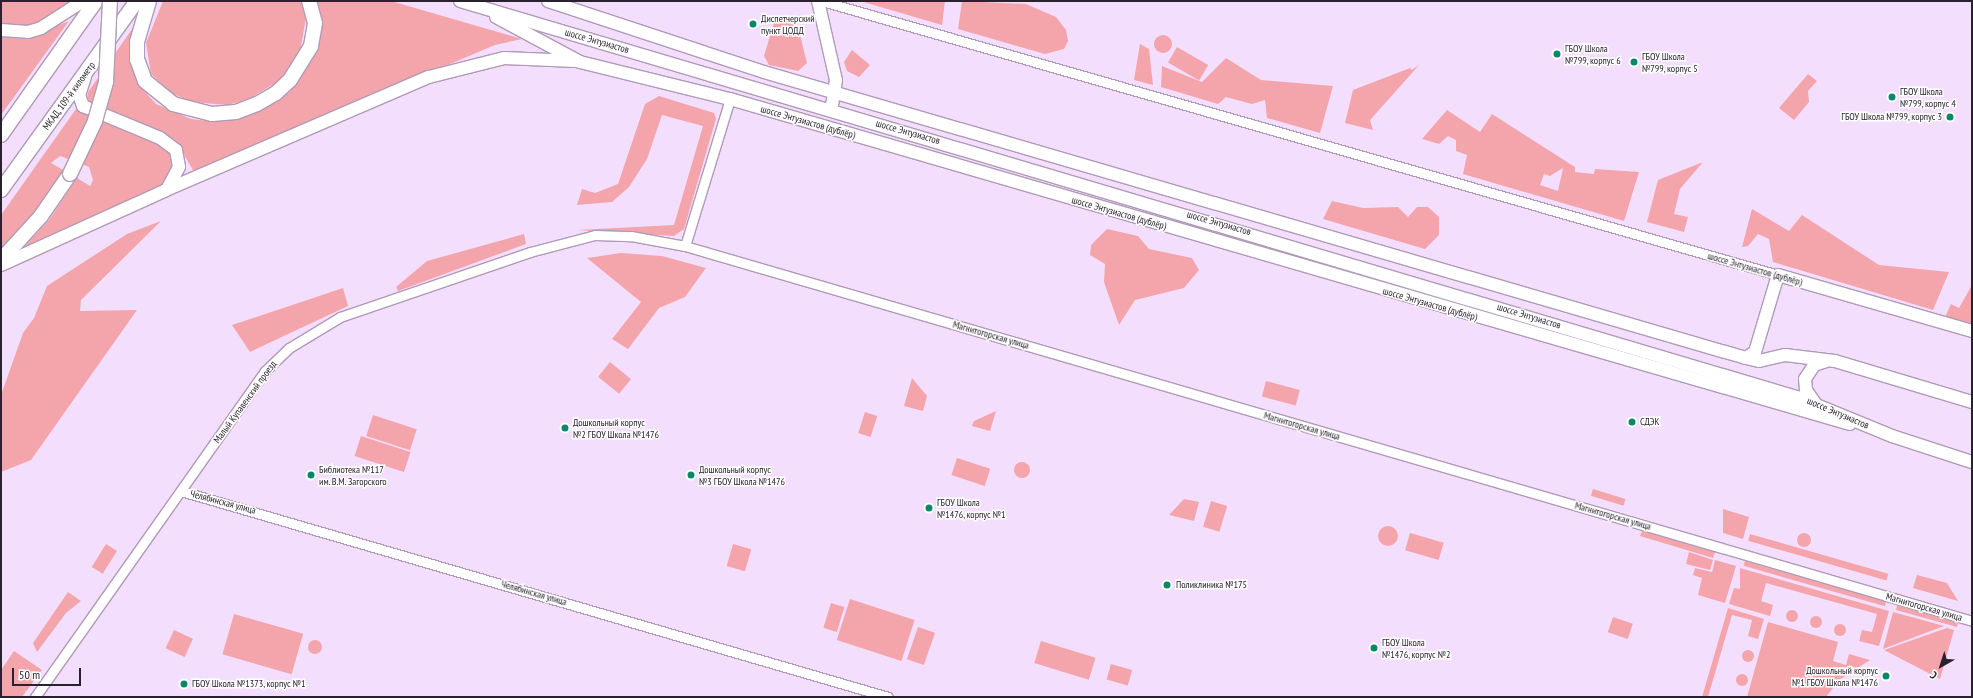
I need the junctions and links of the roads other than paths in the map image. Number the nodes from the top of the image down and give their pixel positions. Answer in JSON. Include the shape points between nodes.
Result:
{"nodes":[{"id":1,"x":83,"y":1,"type":"edge"},
{"id":2,"x":96,"y":1,"type":"edge"},
{"id":3,"x":110,"y":1,"type":"edge"},
{"id":4,"x":138,"y":1,"type":"edge"},
{"id":5,"x":149,"y":1,"type":"edge"},
{"id":6,"x":309,"y":1,"type":"edge"},
{"id":7,"x":460,"y":1,"type":"edge"},
{"id":8,"x":548,"y":1,"type":"edge"},
{"id":9,"x":818,"y":1,"type":"edge"},
{"id":10,"x":822,"y":1,"type":"edge"},
{"id":11,"x":472,"y":4,"type":"junction"},
{"id":12,"x":564,"y":4,"type":"edge"},
{"id":13,"x":1,"y":30,"type":"edge"},
{"id":14,"x":580,"y":62,"type":"junction"},
{"id":15,"x":87,"y":71,"type":"junction"},
{"id":16,"x":836,"y":92,"type":"junction"},
{"id":17,"x":730,"y":99,"type":"junction"},
{"id":18,"x":831,"y":110,"type":"junction"},
{"id":19,"x":1,"y":135,"type":"edge"},
{"id":20,"x":1,"y":190,"type":"edge"},
{"id":21,"x":166,"y":190,"type":"junction"},
{"id":22,"x":631,"y":236,"type":"joint"},
{"id":23,"x":685,"y":246,"type":"junction"},
{"id":24,"x":1,"y":260,"type":"edge"},
{"id":25,"x":1,"y":265,"type":"edge"},
{"id":26,"x":1778,"y":275,"type":"junction"},
{"id":27,"x":1972,"y":331,"type":"edge"},
{"id":28,"x":1754,"y":357,"type":"junction"},
{"id":29,"x":1835,"y":361,"type":"junction"},
{"id":30,"x":1972,"y":402,"type":"edge"},
{"id":31,"x":1821,"y":406,"type":"junction"},
{"id":32,"x":1892,"y":436,"type":"junction"},
{"id":33,"x":1972,"y":462,"type":"edge"},
{"id":34,"x":181,"y":491,"type":"junction"},
{"id":35,"x":1972,"y":621,"type":"edge"},
{"id":36,"x":35,"y":697,"type":"edge"},
{"id":37,"x":888,"y":697,"type":"edge"}],
"edges":[{"from":1,"to":13,"type":"main road","via":[[41,28],[17,33]]},
{"from":2,"to":19,"type":"highway"},
{"from":3,"to":24,"type":"highway","bridge":true,"via":[[106,82],[95,121],[70,174],[41,216]]},
{"from":4,"to":15,"type":"highway","name":"МКАД, 109-й километр"},
{"from":5,"to":6,"type":"highway","via":[[137,42],[137,59],[145,81],[173,104],[212,114],[236,112],[257,104],[276,93],[290,80],[311,46],[315,23]]},
{"from":7,"to":11,"type":"main road","name":"шоссе Энтузиастов"},
{"from":8,"to":12,"type":"main road","name":"шоссе Энтузиастов"},
{"from":9,"to":16,"type":"main road"},
{"from":10,"to":26,"type":"street","name":"шоссе Энтузиастов (дублёр)"},
{"from":11,"to":14,"type":"main road","name":"шоссе Энтузиастов (дублёр)"},
{"from":11,"to":18,"type":"main road","name":"шоссе Энтузиастов"},
{"from":12,"to":16,"type":"main road","name":"шоссе Энтузиастов"},
{"from":14,"to":17,"type":"main road","name":"шоссе Энтузиастов (дублёр)"},
{"from":14,"to":21,"type":"main road","via":[[504,58],[455,68]]},
{"from":15,"to":20,"type":"highway","name":"МКАД, 109-й километр"},
{"from":15,"to":21,"type":"main road","via":[[79,95],[83,106],[160,138],[176,150],[179,167],[175,180]]},
{"from":16,"to":18,"type":"main road"},
{"from":16,"to":28,"type":"main road","name":"шоссе Энтузиастов"},
{"from":17,"to":23,"type":"street"},
{"from":17,"to":32,"type":"main road","name":"шоссе Энтузиастов (дублёр)","via":[[1774,404]]},
{"from":18,"to":31,"type":"main road","name":"шоссе Энтузиастов"},
{"from":21,"to":25,"type":"main road"},
{"from":22,"to":23,"type":"street","name":"Магнитогорская улица"},
{"from":22,"to":34,"type":"street","name":"Малый Купавенский проезд","via":[[595,235],[553,244],[395,297],[320,327],[289,348],[264,372]]},
{"from":23,"to":35,"type":"street","name":"Магнитогорская улица"},
{"from":26,"to":27,"type":"main road","name":"шоссе Энтузиастов (дублёр)"},
{"from":26,"to":28,"type":"main road"},
{"from":28,"to":29,"type":"main road","name":"шоссе Энтузиастов","via":[[1784,355]]},
{"from":29,"to":30,"type":"main road","name":"шоссе Энтузиастов"},
{"from":29,"to":31,"type":"main road","via":[[1819,362],[1807,373],[1806,390]]},
{"from":31,"to":32,"type":"main road","name":"шоссе Энтузиастов"},
{"from":32,"to":33,"type":"main road","name":"шоссе Энтузиастов"},
{"from":34,"to":36,"type":"street","name":"Малый Купавенский проезд"},
{"from":34,"to":37,"type":"street","name":"Челябинская улица"}]}
